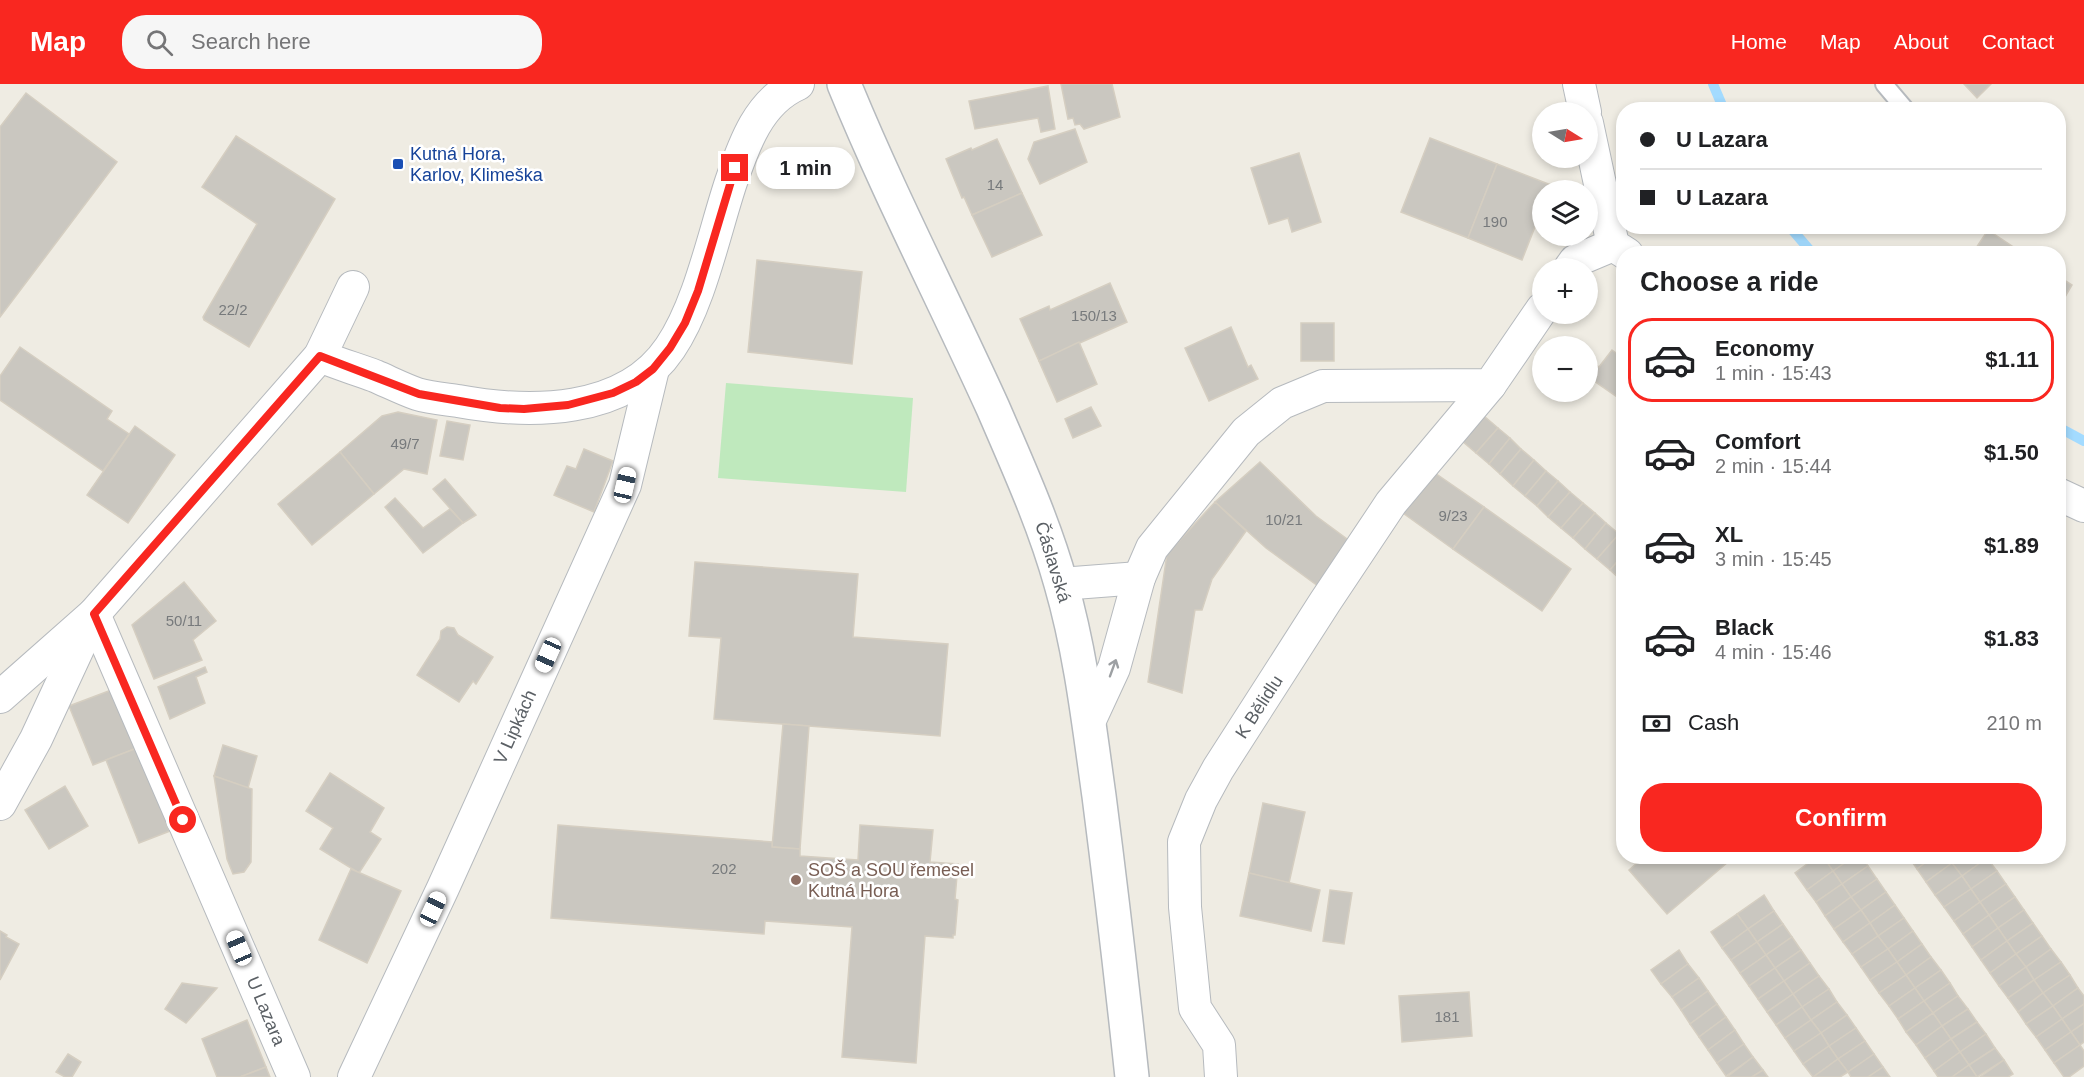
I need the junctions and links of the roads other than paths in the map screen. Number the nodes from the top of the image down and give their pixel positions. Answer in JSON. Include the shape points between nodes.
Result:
{"nodes":[{"id":1,"x":798,"y":84,"type":"edge"},
{"id":2,"x":844,"y":84,"type":"edge"},
{"id":3,"x":1579,"y":84,"type":"edge"},
{"id":4,"x":1884,"y":84,"type":"edge"},
{"id":5,"x":1583,"y":102,"type":"edge"},
{"id":6,"x":1899,"y":102,"type":"edge"},
{"id":7,"x":1598,"y":165,"type":"edge"},
{"id":8,"x":1616,"y":234,"type":"edge"},
{"id":9,"x":1616,"y":250,"type":"edge"},
{"id":10,"x":1586,"y":258,"type":"edge"},
{"id":11,"x":353,"y":287,"type":"dead end"},
{"id":12,"x":1532,"y":324,"type":"edge"},
{"id":13,"x":320,"y":356,"type":"junction"},
{"id":14,"x":653,"y":369,"type":"junction"},
{"id":15,"x":1490,"y":385,"type":"junction"},
{"id":16,"x":2066,"y":498,"type":"edge"},
{"id":17,"x":2084,"y":506,"type":"edge"},
{"id":18,"x":1139,"y":578,"type":"junction"},
{"id":19,"x":1061,"y":584,"type":"junction"},
{"id":20,"x":94,"y":614,"type":"junction"},
{"id":21,"x":0,"y":697,"type":"edge"},
{"id":22,"x":1089,"y":722,"type":"junction"},
{"id":23,"x":0,"y":804,"type":"edge"},
{"id":24,"x":294,"y":1077,"type":"edge"},
{"id":25,"x":354,"y":1077,"type":"edge"},
{"id":26,"x":1132,"y":1077,"type":"edge"},
{"id":27,"x":1221,"y":1077,"type":"edge"}],
"edges":[{"from":1,"to":14,"type":"street","via":[[772,100],[742,148],[698,291],[685,323]]},
{"from":2,"to":19,"type":"street","name":"Čáslavská","via":[[1025,481]]},
{"from":3,"to":5,"type":"street"},
{"from":4,"to":6,"type":"lane"},
{"from":7,"to":8,"type":"street"},
{"from":9,"to":10,"type":"street"},
{"from":11,"to":13,"type":"street"},
{"from":12,"to":15,"type":"street","name":"K Bělidlu"},
{"from":13,"to":14,"type":"street","via":[[419,394],[524,409],[568,405],[613,393]]},
{"from":13,"to":20,"type":"street"},
{"from":14,"to":25,"type":"street","name":"V Lipkách","via":[[625,485]]},
{"from":15,"to":18,"type":"street","via":[[1323,386],[1282,403],[1246,432],[1152,548]]},
{"from":15,"to":27,"type":"street","name":"K Bělidlu","via":[[1391,503],[1200,800],[1184,842],[1185,908],[1196,1008],[1219,1045]]},
{"from":16,"to":17,"type":"street"},
{"from":18,"to":19,"type":"street"},
{"from":22,"to":18,"type":"street","one_way":true,"via":[[1113,668]]},
{"from":19,"to":22,"type":"street","name":"Čáslavská"},
{"from":20,"to":21,"type":"street"},
{"from":20,"to":23,"type":"street","via":[[36,739]]},
{"from":20,"to":24,"type":"street","name":"U Lazara"},
{"from":22,"to":26,"type":"street","name":"Čáslavská"}]}
